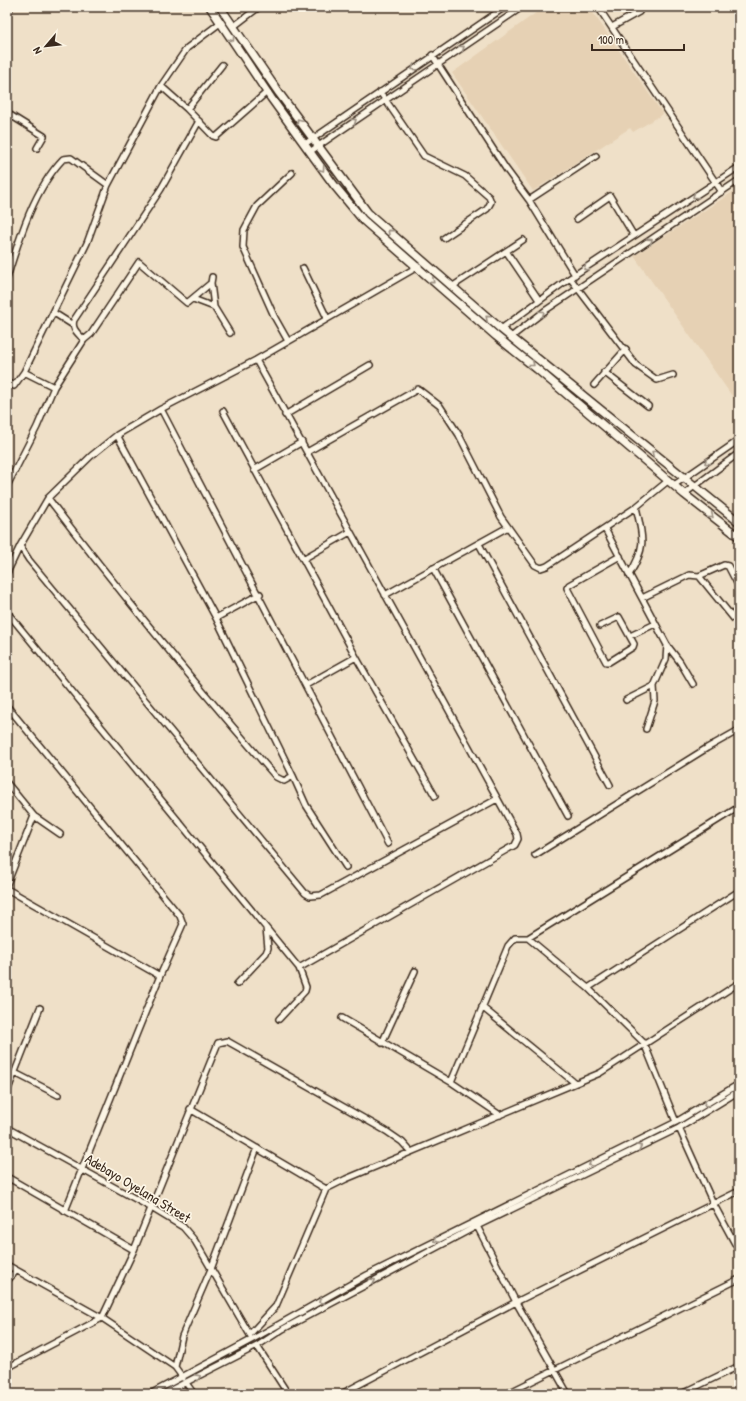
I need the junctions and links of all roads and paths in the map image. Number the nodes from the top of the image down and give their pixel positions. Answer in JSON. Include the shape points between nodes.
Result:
{"nodes":[{"id":1,"x":9,"y":7,"type":"edge"},
{"id":2,"x":210,"y":7,"type":"edge"},
{"id":3,"x":259,"y":7,"type":"edge"},
{"id":4,"x":505,"y":7,"type":"edge"},
{"id":5,"x":522,"y":7,"type":"edge"},
{"id":6,"x":598,"y":7,"type":"edge"},
{"id":7,"x":641,"y":7,"type":"edge"},
{"id":8,"x":222,"y":8,"type":"edge"},
{"id":9,"x":7,"y":10,"type":"edge"},
{"id":10,"x":220,"y":22,"type":"junction"},
{"id":11,"x":612,"y":26,"type":"junction"},
{"id":12,"x":233,"y":27,"type":"junction"},
{"id":13,"x":432,"y":55,"type":"junction"},
{"id":14,"x":438,"y":64,"type":"junction"},
{"id":15,"x":222,"y":66,"type":"dead end"},
{"id":16,"x":161,"y":86,"type":"junction"},
{"id":17,"x":267,"y":92,"type":"junction"},
{"id":18,"x":380,"y":92,"type":"junction"},
{"id":19,"x":385,"y":99,"type":"junction"},
{"id":20,"x":187,"y":109,"type":"junction"},
{"id":21,"x":7,"y":114,"type":"edge"},
{"id":22,"x":199,"y":121,"type":"junction"},
{"id":23,"x":312,"y":139,"type":"junction"},
{"id":24,"x":305,"y":144,"type":"junction"},
{"id":25,"x":317,"y":146,"type":"junction"},
{"id":26,"x":37,"y":148,"type":"dead end"},
{"id":27,"x":310,"y":151,"type":"junction"},
{"id":28,"x":596,"y":156,"type":"dead end"},
{"id":29,"x":739,"y":167,"type":"edge"},
{"id":30,"x":292,"y":174,"type":"dead end"},
{"id":31,"x":739,"y":180,"type":"edge"},
{"id":32,"x":716,"y":182,"type":"junction"},
{"id":33,"x":108,"y":185,"type":"junction"},
{"id":34,"x":722,"y":192,"type":"junction"},
{"id":35,"x":529,"y":200,"type":"junction"},
{"id":36,"x":577,"y":219,"type":"dead end"},
{"id":37,"x":634,"y":236,"type":"junction"},
{"id":38,"x":444,"y":238,"type":"dead end"},
{"id":39,"x":523,"y":240,"type":"dead end"},
{"id":40,"x":506,"y":251,"type":"junction"},
{"id":41,"x":425,"y":262,"type":"junction"},
{"id":42,"x":417,"y":267,"type":"junction"},
{"id":43,"x":303,"y":268,"type":"dead end"},
{"id":44,"x":575,"y":275,"type":"junction"},
{"id":45,"x":212,"y":277,"type":"dead end"},
{"id":46,"x":7,"y":278,"type":"edge"},
{"id":47,"x":570,"y":278,"type":"junction"},
{"id":48,"x":211,"y":283,"type":"junction"},
{"id":49,"x":453,"y":286,"type":"junction"},
{"id":50,"x":578,"y":289,"type":"junction"},
{"id":51,"x":193,"y":299,"type":"junction"},
{"id":52,"x":539,"y":300,"type":"junction"},
{"id":53,"x":214,"y":307,"type":"junction"},
{"id":54,"x":54,"y":313,"type":"junction"},
{"id":55,"x":328,"y":318,"type":"junction"},
{"id":56,"x":73,"y":325,"type":"junction"},
{"id":57,"x":501,"y":329,"type":"junction"},
{"id":58,"x":230,"y":333,"type":"dead end"},
{"id":59,"x":511,"y":337,"type":"junction"},
{"id":60,"x":84,"y":340,"type":"junction"},
{"id":61,"x":288,"y":341,"type":"junction"},
{"id":62,"x":626,"y":349,"type":"junction"},
{"id":63,"x":256,"y":360,"type":"junction"},
{"id":64,"x":370,"y":365,"type":"dead end"},
{"id":65,"x":24,"y":372,"type":"junction"},
{"id":66,"x":604,"y":372,"type":"junction"},
{"id":67,"x":673,"y":375,"type":"dead end"},
{"id":68,"x":7,"y":382,"type":"edge"},
{"id":69,"x":594,"y":385,"type":"dead end"},
{"id":70,"x":54,"y":387,"type":"junction"},
{"id":71,"x":648,"y":406,"type":"dead end"},
{"id":72,"x":161,"y":409,"type":"junction"},
{"id":73,"x":223,"y":411,"type":"dead end"},
{"id":74,"x":285,"y":414,"type":"junction"},
{"id":75,"x":118,"y":435,"type":"junction"},
{"id":76,"x":739,"y":440,"type":"edge"},
{"id":77,"x":302,"y":442,"type":"junction"},
{"id":78,"x":307,"y":452,"type":"junction"},
{"id":79,"x":739,"y":453,"type":"edge"},
{"id":80,"x":254,"y":470,"type":"junction"},
{"id":81,"x":685,"y":477,"type":"junction"},
{"id":82,"x":672,"y":482,"type":"junction"},
{"id":83,"x":696,"y":485,"type":"junction"},
{"id":84,"x":7,"y":486,"type":"edge"},
{"id":85,"x":684,"y":494,"type":"junction"},
{"id":86,"x":48,"y":498,"type":"junction"},
{"id":87,"x":636,"y":507,"type":"junction"},
{"id":88,"x":739,"y":522,"type":"edge"},
{"id":89,"x":508,"y":527,"type":"junction"},
{"id":90,"x":605,"y":529,"type":"junction"},
{"id":91,"x":350,"y":532,"type":"junction"},
{"id":92,"x":739,"y":537,"type":"edge"},
{"id":93,"x":478,"y":544,"type":"junction"},
{"id":94,"x":20,"y":546,"type":"junction"},
{"id":95,"x":620,"y":556,"type":"junction"},
{"id":96,"x":303,"y":559,"type":"junction"},
{"id":97,"x":433,"y":568,"type":"junction"},
{"id":98,"x":7,"y":573,"type":"edge"},
{"id":99,"x":630,"y":575,"type":"junction"},
{"id":100,"x":699,"y":576,"type":"junction"},
{"id":101,"x":739,"y":586,"type":"edge"},
{"id":102,"x":260,"y":594,"type":"junction"},
{"id":103,"x":385,"y":595,"type":"junction"},
{"id":104,"x":642,"y":598,"type":"junction"},
{"id":105,"x":7,"y":612,"type":"edge"},
{"id":106,"x":216,"y":618,"type":"junction"},
{"id":107,"x":739,"y":620,"type":"edge"},
{"id":108,"x":655,"y":624,"type":"junction"},
{"id":109,"x":600,"y":626,"type":"dead end"},
{"id":110,"x":630,"y":636,"type":"junction"},
{"id":111,"x":667,"y":645,"type":"junction"},
{"id":112,"x":356,"y":657,"type":"junction"},
{"id":113,"x":693,"y":684,"type":"dead end"},
{"id":114,"x":306,"y":685,"type":"junction"},
{"id":115,"x":654,"y":686,"type":"junction"},
{"id":116,"x":626,"y":700,"type":"dead end"},
{"id":117,"x":7,"y":706,"type":"edge"},
{"id":118,"x":646,"y":729,"type":"dead end"},
{"id":119,"x":739,"y":730,"type":"edge"},
{"id":120,"x":293,"y":776,"type":"junction"},
{"id":121,"x":7,"y":783,"type":"edge"},
{"id":122,"x":610,"y":786,"type":"dead end"},
{"id":123,"x":435,"y":796,"type":"dead end"},
{"id":124,"x":497,"y":799,"type":"junction"},
{"id":125,"x":739,"y":807,"type":"edge"},
{"id":126,"x":34,"y":816,"type":"junction"},
{"id":127,"x":568,"y":816,"type":"dead end"},
{"id":128,"x":60,"y":834,"type":"dead end"},
{"id":129,"x":388,"y":844,"type":"dead end"},
{"id":130,"x":535,"y":855,"type":"dead end"},
{"id":131,"x":346,"y":867,"type":"dead end"},
{"id":132,"x":7,"y":884,"type":"edge"},
{"id":133,"x":7,"y":889,"type":"edge"},
{"id":134,"x":739,"y":891,"type":"edge"},
{"id":135,"x":266,"y":926,"type":"junction"},
{"id":136,"x":528,"y":938,"type":"junction"},
{"id":137,"x":299,"y":968,"type":"junction"},
{"id":138,"x":416,"y":971,"type":"dead end"},
{"id":139,"x":160,"y":976,"type":"junction"},
{"id":140,"x":739,"y":983,"type":"edge"},
{"id":141,"x":237,"y":984,"type":"dead end"},
{"id":142,"x":588,"y":988,"type":"junction"},
{"id":143,"x":482,"y":1007,"type":"junction"},
{"id":144,"x":40,"y":1008,"type":"dead end"},
{"id":145,"x":342,"y":1018,"type":"dead end"},
{"id":146,"x":279,"y":1019,"type":"dead end"},
{"id":147,"x":382,"y":1043,"type":"junction"},
{"id":148,"x":644,"y":1043,"type":"junction"},
{"id":149,"x":15,"y":1072,"type":"junction"},
{"id":150,"x":451,"y":1082,"type":"junction"},
{"id":151,"x":575,"y":1083,"type":"junction"},
{"id":152,"x":739,"y":1084,"type":"edge"},
{"id":153,"x":739,"y":1091,"type":"edge"},
{"id":154,"x":7,"y":1092,"type":"edge"},
{"id":155,"x":58,"y":1095,"type":"dead end"},
{"id":156,"x":190,"y":1109,"type":"junction"},
{"id":157,"x":500,"y":1115,"type":"junction"},
{"id":158,"x":676,"y":1122,"type":"junction"},
{"id":159,"x":7,"y":1128,"type":"edge"},
{"id":160,"x":679,"y":1128,"type":"junction"},
{"id":161,"x":257,"y":1148,"type":"junction"},
{"id":162,"x":410,"y":1152,"type":"junction"},
{"id":163,"x":82,"y":1169,"type":"junction"},
{"id":164,"x":7,"y":1177,"type":"edge"},
{"id":165,"x":326,"y":1189,"type":"junction"},
{"id":166,"x":739,"y":1191,"type":"edge"},
{"id":167,"x":713,"y":1203,"type":"junction"},
{"id":168,"x":150,"y":1207,"type":"junction"},
{"id":169,"x":65,"y":1210,"type":"junction"},
{"id":170,"x":477,"y":1226,"type":"junction"},
{"id":171,"x":134,"y":1250,"type":"junction"},
{"id":172,"x":739,"y":1251,"type":"edge"},
{"id":173,"x":396,"y":1261,"type":"junction"},
{"id":174,"x":7,"y":1265,"type":"edge"},
{"id":175,"x":399,"y":1267,"type":"junction"},
{"id":176,"x":210,"y":1269,"type":"junction"},
{"id":177,"x":16,"y":1271,"type":"junction"},
{"id":178,"x":739,"y":1279,"type":"edge"},
{"id":179,"x":7,"y":1281,"type":"edge"},
{"id":180,"x":516,"y":1302,"type":"junction"},
{"id":181,"x":102,"y":1318,"type":"junction"},
{"id":182,"x":250,"y":1334,"type":"junction"},
{"id":183,"x":253,"y":1339,"type":"junction"},
{"id":184,"x":257,"y":1346,"type":"junction"},
{"id":185,"x":739,"y":1366,"type":"edge"},
{"id":186,"x":174,"y":1367,"type":"junction"},
{"id":187,"x":7,"y":1368,"type":"edge"},
{"id":188,"x":553,"y":1369,"type":"junction"},
{"id":189,"x":182,"y":1378,"type":"junction"},
{"id":190,"x":186,"y":1383,"type":"junction"},
{"id":191,"x":170,"y":1387,"type":"junction"},
{"id":192,"x":150,"y":1394,"type":"edge"},
{"id":193,"x":163,"y":1394,"type":"edge"},
{"id":194,"x":194,"y":1394,"type":"edge"},
{"id":195,"x":288,"y":1394,"type":"edge"},
{"id":196,"x":340,"y":1394,"type":"edge"},
{"id":197,"x":506,"y":1394,"type":"edge"},
{"id":198,"x":568,"y":1394,"type":"edge"},
{"id":199,"x":681,"y":1394,"type":"edge"}],
"edges":[{"from":1,"to":9,"type":"main road"},
{"from":2,"to":10,"type":"main road"},
{"from":3,"to":12,"type":"street"},
{"from":4,"to":13,"type":"street"},
{"from":14,"to":5,"type":"street","one_way":true},
{"from":6,"to":11,"type":"street"},
{"from":7,"to":11,"type":"street","via":[[639,12]]},
{"from":8,"to":12,"type":"main road"},
{"from":10,"to":16,"type":"street","via":[[187,48]]},
{"from":10,"to":17,"type":"main road","one_way":true},
{"from":11,"to":32,"type":"street"},
{"from":23,"to":12,"type":"main road","one_way":true},
{"from":13,"to":14,"type":"street"},
{"from":13,"to":18,"type":"street","one_way":true},
{"from":14,"to":19,"type":"street"},
{"from":14,"to":35,"type":"street"},
{"from":15,"to":20,"type":"street"},
{"from":16,"to":20,"type":"street"},
{"from":16,"to":33,"type":"street"},
{"from":17,"to":22,"type":"street","via":[[216,136]]},
{"from":17,"to":24,"type":"main road"},
{"from":18,"to":19,"type":"street"},
{"from":18,"to":23,"type":"street"},
{"from":25,"to":19,"type":"street","one_way":true},
{"from":19,"to":38,"type":"street","via":[[424,156],[465,176],[490,197],[491,202],[487,210]]},
{"from":20,"to":22,"type":"street"},
{"from":21,"to":26,"type":"street","via":[[44,136]]},
{"from":22,"to":56,"type":"street","via":[[161,189]]},
{"from":23,"to":24,"type":"street"},
{"from":23,"to":25,"type":"main road"},
{"from":24,"to":27,"type":"main road"},
{"from":25,"to":27,"type":"street"},
{"from":41,"to":25,"type":"main road","one_way":true,"via":[[368,213]]},
{"from":27,"to":42,"type":"main road","one_way":true,"via":[[362,220]]},
{"from":28,"to":35,"type":"street"},
{"from":29,"to":32,"type":"street"},
{"from":30,"to":61,"type":"street","via":[[257,206],[244,230],[243,247]]},
{"from":31,"to":34,"type":"street"},
{"from":32,"to":34,"type":"street"},
{"from":32,"to":37,"type":"street","one_way":true},
{"from":33,"to":46,"type":"street","via":[[71,158],[63,159],[56,166],[36,201],[20,236]]},
{"from":33,"to":54,"type":"street","via":[[88,243]]},
{"from":50,"to":34,"type":"street","one_way":true},
{"from":35,"to":44,"type":"street"},
{"from":36,"to":37,"type":"street","via":[[610,196]]},
{"from":37,"to":44,"type":"street","one_way":true},
{"from":39,"to":40,"type":"street"},
{"from":40,"to":49,"type":"street"},
{"from":40,"to":52,"type":"street"},
{"from":41,"to":42,"type":"street"},
{"from":41,"to":49,"type":"main road"},
{"from":42,"to":55,"type":"street"},
{"from":42,"to":82,"type":"main road","one_way":true},
{"from":43,"to":55,"type":"street"},
{"from":44,"to":47,"type":"street"},
{"from":45,"to":48,"type":"street"},
{"from":47,"to":50,"type":"street"},
{"from":47,"to":52,"type":"street"},
{"from":48,"to":51,"type":"street"},
{"from":48,"to":53,"type":"street"},
{"from":57,"to":49,"type":"main road","one_way":true},
{"from":59,"to":50,"type":"street","one_way":true},
{"from":50,"to":62,"type":"street"},
{"from":51,"to":53,"type":"street"},
{"from":51,"to":60,"type":"street","via":[[184,302],[138,262],[91,334]]},
{"from":52,"to":57,"type":"street"},
{"from":53,"to":58,"type":"street"},
{"from":54,"to":56,"type":"street"},
{"from":54,"to":65,"type":"street"},
{"from":55,"to":61,"type":"street"},
{"from":56,"to":60,"type":"street"},
{"from":57,"to":59,"type":"main road"},
{"from":81,"to":59,"type":"main road","one_way":true},
{"from":60,"to":70,"type":"street"},
{"from":61,"to":63,"type":"street"},
{"from":62,"to":66,"type":"street"},
{"from":62,"to":67,"type":"street","via":[[636,365],[657,380]]},
{"from":63,"to":72,"type":"street"},
{"from":63,"to":74,"type":"street"},
{"from":64,"to":74,"type":"street"},
{"from":65,"to":68,"type":"street","via":[[14,386]]},
{"from":65,"to":70,"type":"street"},
{"from":66,"to":69,"type":"street"},
{"from":66,"to":71,"type":"street"},
{"from":70,"to":84,"type":"street"},
{"from":72,"to":75,"type":"street"},
{"from":72,"to":102,"type":"street"},
{"from":73,"to":80,"type":"street"},
{"from":74,"to":77,"type":"street"},
{"from":75,"to":86,"type":"street"},
{"from":75,"to":106,"type":"street"},
{"from":76,"to":81,"type":"street","one_way":true},
{"from":77,"to":78,"type":"street"},
{"from":77,"to":80,"type":"street"},
{"from":78,"to":89,"type":"street","via":[[418,389],[440,406],[448,418]]},
{"from":78,"to":91,"type":"street"},
{"from":79,"to":83,"type":"street"},
{"from":80,"to":96,"type":"street"},
{"from":81,"to":82,"type":"street"},
{"from":81,"to":83,"type":"main road"},
{"from":82,"to":85,"type":"main road"},
{"from":82,"to":87,"type":"street"},
{"from":83,"to":85,"type":"street"},
{"from":83,"to":88,"type":"main road"},
{"from":85,"to":92,"type":"main road","one_way":true},
{"from":86,"to":94,"type":"street"},
{"from":86,"to":120,"type":"street","via":[[128,602],[276,777],[284,781]]},
{"from":87,"to":90,"type":"street"},
{"from":87,"to":99,"type":"street","via":[[644,540],[640,558]]},
{"from":89,"to":90,"type":"street","via":[[534,565],[541,568]]},
{"from":89,"to":93,"type":"street"},
{"from":90,"to":95,"type":"street"},
{"from":91,"to":96,"type":"street"},
{"from":91,"to":103,"type":"street"},
{"from":93,"to":97,"type":"street"},
{"from":93,"to":122,"type":"street"},
{"from":94,"to":98,"type":"street"},
{"from":94,"to":124,"type":"street","via":[[28,560],[310,896],[321,895]]},
{"from":95,"to":99,"type":"street"},
{"from":95,"to":110,"type":"street","via":[[567,588],[606,662],[630,650],[634,644]]},
{"from":96,"to":112,"type":"street"},
{"from":97,"to":103,"type":"street"},
{"from":97,"to":127,"type":"street"},
{"from":99,"to":104,"type":"street"},
{"from":100,"to":101,"type":"street","via":[[726,565]]},
{"from":100,"to":104,"type":"street","via":[[689,575]]},
{"from":100,"to":107,"type":"street","via":[[728,614],[734,620]]},
{"from":102,"to":106,"type":"street"},
{"from":102,"to":114,"type":"street"},
{"from":103,"to":124,"type":"street"},
{"from":104,"to":108,"type":"street"},
{"from":105,"to":135,"type":"street"},
{"from":106,"to":120,"type":"street"},
{"from":108,"to":110,"type":"street"},
{"from":108,"to":111,"type":"street"},
{"from":109,"to":110,"type":"street","via":[[619,617]]},
{"from":111,"to":113,"type":"street"},
{"from":111,"to":115,"type":"street","via":[[666,659]]},
{"from":112,"to":114,"type":"street"},
{"from":112,"to":123,"type":"street"},
{"from":114,"to":129,"type":"street"},
{"from":115,"to":116,"type":"street"},
{"from":115,"to":118,"type":"street","via":[[655,701]]},
{"from":117,"to":139,"type":"street","via":[[183,920],[182,929]]},
{"from":119,"to":130,"type":"street"},
{"from":120,"to":131,"type":"street","via":[[306,806]]},
{"from":121,"to":126,"type":"street"},
{"from":124,"to":137,"type":"street","via":[[517,834],[515,845]]},
{"from":125,"to":136,"type":"street"},
{"from":126,"to":128,"type":"street"},
{"from":126,"to":132,"type":"street"},
{"from":133,"to":139,"type":"street"},
{"from":134,"to":142,"type":"street"},
{"from":135,"to":137,"type":"street"},
{"from":135,"to":141,"type":"street","via":[[266,953]]},
{"from":136,"to":142,"type":"street"},
{"from":136,"to":143,"type":"street","via":[[520,937],[511,942]]},
{"from":137,"to":146,"type":"street","via":[[305,991]]},
{"from":138,"to":147,"type":"street"},
{"from":139,"to":163,"type":"street"},
{"from":140,"to":148,"type":"street"},
{"from":142,"to":148,"type":"street"},
{"from":143,"to":150,"type":"street"},
{"from":143,"to":151,"type":"street"},
{"from":144,"to":149,"type":"street"},
{"from":145,"to":147,"type":"street"},
{"from":147,"to":150,"type":"street"},
{"from":148,"to":151,"type":"street","via":[[600,1073]]},
{"from":148,"to":158,"type":"street"},
{"from":149,"to":154,"type":"street"},
{"from":149,"to":155,"type":"street"},
{"from":150,"to":157,"type":"street"},
{"from":151,"to":157,"type":"street"},
{"from":152,"to":158,"type":"street","one_way":true},
{"from":153,"to":160,"type":"street"},
{"from":156,"to":161,"type":"street"},
{"from":156,"to":162,"type":"street","via":[[215,1047],[227,1041],[394,1136]]},
{"from":156,"to":168,"type":"street"},
{"from":157,"to":162,"type":"street"},
{"from":158,"to":173,"type":"street","one_way":true},
{"from":159,"to":163,"type":"street","name":"Adebayo Oyelana Street"},
{"from":160,"to":167,"type":"street"},
{"from":170,"to":160,"type":"street","one_way":true},
{"from":161,"to":165,"type":"street"},
{"from":161,"to":176,"type":"street"},
{"from":162,"to":165,"type":"street"},
{"from":163,"to":168,"type":"street","name":"Adebayo Oyelana Street"},
{"from":163,"to":169,"type":"street"},
{"from":164,"to":169,"type":"street"},
{"from":165,"to":182,"type":"street","via":[[276,1306]]},
{"from":166,"to":167,"type":"street"},
{"from":167,"to":172,"type":"street"},
{"from":167,"to":180,"type":"street"},
{"from":168,"to":171,"type":"street"},
{"from":168,"to":176,"type":"street","name":"Adebayo Oyelana Street","via":[[187,1231]]},
{"from":169,"to":171,"type":"street"},
{"from":170,"to":175,"type":"street"},
{"from":170,"to":180,"type":"street"},
{"from":171,"to":181,"type":"street"},
{"from":173,"to":175,"type":"street"},
{"from":173,"to":183,"type":"street","one_way":true},
{"from":174,"to":177,"type":"street"},
{"from":184,"to":175,"type":"street","one_way":true,"via":[[283,1329]]},
{"from":176,"to":182,"type":"street","name":"Adebayo Oyelana Street"},
{"from":176,"to":186,"type":"street","via":[[182,1336]]},
{"from":177,"to":179,"type":"street"},
{"from":177,"to":181,"type":"street"},
{"from":178,"to":188,"type":"street"},
{"from":180,"to":188,"type":"street"},
{"from":180,"to":196,"type":"street"},
{"from":181,"to":186,"type":"street"},
{"from":181,"to":187,"type":"street"},
{"from":182,"to":183,"type":"street","name":"Adebayo Oyelana Street"},
{"from":183,"to":189,"type":"street"},
{"from":190,"to":184,"type":"street","one_way":true},
{"from":184,"to":195,"type":"street"},
{"from":185,"to":199,"type":"street"},
{"from":186,"to":189,"type":"street"},
{"from":188,"to":197,"type":"street"},
{"from":188,"to":198,"type":"street"},
{"from":189,"to":191,"type":"street"},
{"from":190,"to":191,"type":"street"},
{"from":190,"to":194,"type":"street"},
{"from":191,"to":192,"type":"street"},
{"from":191,"to":193,"type":"street"}]}
